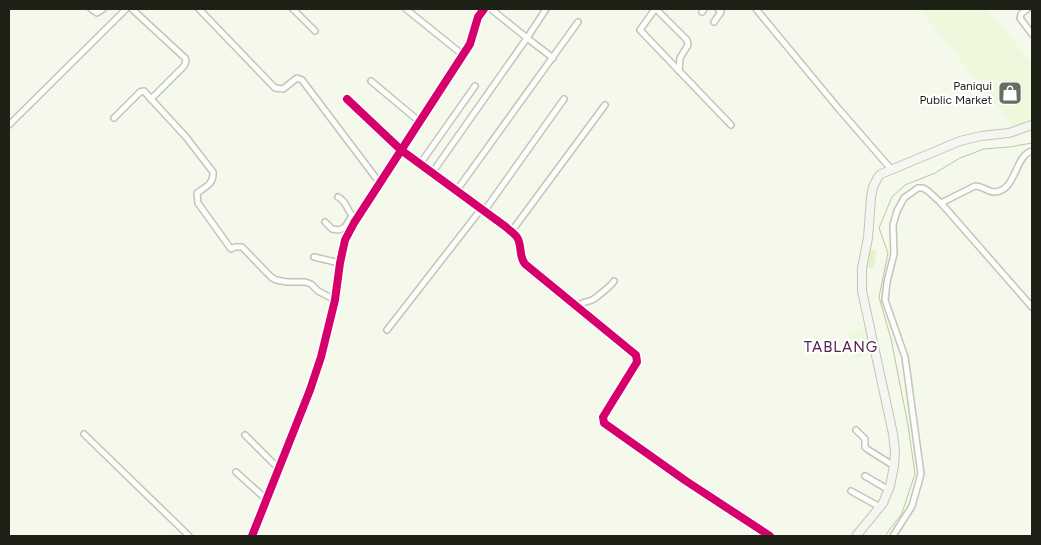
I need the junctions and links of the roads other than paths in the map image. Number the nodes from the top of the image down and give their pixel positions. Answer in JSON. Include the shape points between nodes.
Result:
{"nodes":[{"id":1,"x":91,"y":9,"type":"edge"},
{"id":2,"x":103,"y":9,"type":"edge"},
{"id":3,"x":126,"y":9,"type":"edge"},
{"id":4,"x":132,"y":9,"type":"edge"},
{"id":5,"x":199,"y":9,"type":"edge"},
{"id":6,"x":293,"y":9,"type":"edge"},
{"id":7,"x":406,"y":9,"type":"edge"},
{"id":8,"x":484,"y":9,"type":"edge"},
{"id":9,"x":491,"y":9,"type":"edge"},
{"id":10,"x":546,"y":9,"type":"edge"},
{"id":11,"x":656,"y":9,"type":"edge"},
{"id":12,"x":718,"y":9,"type":"edge"},
{"id":13,"x":756,"y":9,"type":"edge"},
{"id":14,"x":1027,"y":9,"type":"edge"},
{"id":15,"x":578,"y":22,"type":"dead end"},
{"id":16,"x":714,"y":22,"type":"dead end"},
{"id":17,"x":315,"y":31,"type":"dead end"},
{"id":18,"x":1032,"y":34,"type":"edge"},
{"id":19,"x":527,"y":38,"type":"junction"},
{"id":20,"x":463,"y":55,"type":"junction"},
{"id":21,"x":553,"y":58,"type":"junction"},
{"id":22,"x":679,"y":71,"type":"junction"},
{"id":23,"x":371,"y":81,"type":"dead end"},
{"id":24,"x":475,"y":86,"type":"dead end"},
{"id":25,"x":151,"y":98,"type":"junction"},
{"id":26,"x":347,"y":99,"type":"dead end"},
{"id":27,"x":564,"y":99,"type":"dead end"},
{"id":28,"x":605,"y":105,"type":"dead end"},
{"id":29,"x":114,"y":118,"type":"dead end"},
{"id":30,"x":420,"y":122,"type":"junction"},
{"id":31,"x":9,"y":125,"type":"edge"},
{"id":32,"x":730,"y":125,"type":"dead end"},
{"id":33,"x":1032,"y":125,"type":"edge"},
{"id":34,"x":401,"y":150,"type":"junction"},
{"id":35,"x":1032,"y":152,"type":"edge"},
{"id":36,"x":420,"y":164,"type":"junction"},
{"id":37,"x":891,"y":170,"type":"junction"},
{"id":38,"x":432,"y":173,"type":"junction"},
{"id":39,"x":379,"y":182,"type":"junction"},
{"id":40,"x":457,"y":190,"type":"junction"},
{"id":41,"x":338,"y":197,"type":"dead end"},
{"id":42,"x":941,"y":203,"type":"junction"},
{"id":43,"x":483,"y":209,"type":"junction"},
{"id":44,"x":354,"y":217,"type":"junction"},
{"id":45,"x":325,"y":222,"type":"dead end"},
{"id":46,"x":511,"y":232,"type":"junction"},
{"id":47,"x":314,"y":258,"type":"dead end"},
{"id":48,"x":340,"y":263,"type":"junction"},
{"id":49,"x":614,"y":281,"type":"dead end"},
{"id":50,"x":335,"y":300,"type":"junction"},
{"id":51,"x":577,"y":306,"type":"junction"},
{"id":52,"x":1032,"y":307,"type":"edge"},
{"id":53,"x":387,"y":330,"type":"dead end"},
{"id":54,"x":856,"y":430,"type":"dead end"},
{"id":55,"x":84,"y":434,"type":"dead end"},
{"id":56,"x":245,"y":435,"type":"dead end"},
{"id":57,"x":894,"y":466,"type":"junction"},
{"id":58,"x":280,"y":469,"type":"junction"},
{"id":59,"x":236,"y":472,"type":"dead end"},
{"id":60,"x":865,"y":476,"type":"dead end"},
{"id":61,"x":889,"y":490,"type":"junction"},
{"id":62,"x":851,"y":491,"type":"dead end"},
{"id":63,"x":267,"y":500,"type":"junction"},
{"id":64,"x":880,"y":507,"type":"junction"},
{"id":65,"x":189,"y":536,"type":"edge"},
{"id":66,"x":252,"y":536,"type":"edge"},
{"id":67,"x":770,"y":536,"type":"edge"},
{"id":68,"x":856,"y":536,"type":"edge"},
{"id":69,"x":893,"y":536,"type":"edge"}],
"edges":[{"from":1,"to":2,"type":"street","via":[[98,13]]},
{"from":3,"to":31,"type":"street"},
{"from":4,"to":25,"type":"street","via":[[186,61]]},
{"from":5,"to":39,"type":"street","via":[[275,88],[283,89],[297,78],[302,80]]},
{"from":6,"to":17,"type":"street"},
{"from":7,"to":20,"type":"street"},
{"from":8,"to":20,"type":"street"},
{"from":9,"to":19,"type":"street"},
{"from":10,"to":19,"type":"street"},
{"from":11,"to":22,"type":"street","via":[[687,40]]},
{"from":11,"to":22,"type":"street","via":[[640,30]]},
{"from":12,"to":16,"type":"street","via":[[721,12]]},
{"from":13,"to":37,"type":"street"},
{"from":14,"to":18,"type":"street","via":[[1020,18]]},
{"from":15,"to":21,"type":"street"},
{"from":19,"to":21,"type":"street"},
{"from":19,"to":38,"type":"street"},
{"from":20,"to":30,"type":"street"},
{"from":21,"to":40,"type":"street"},
{"from":22,"to":32,"type":"street"},
{"from":23,"to":30,"type":"street"},
{"from":24,"to":36,"type":"street"},
{"from":25,"to":29,"type":"street","via":[[144,91],[140,92]]},
{"from":25,"to":50,"type":"street","via":[[213,172],[211,183],[197,193],[196,198],[229,247],[242,247],[276,280],[311,284]]},
{"from":26,"to":34,"type":"street"},
{"from":27,"to":43,"type":"street"},
{"from":28,"to":46,"type":"street"},
{"from":30,"to":34,"type":"street"},
{"from":33,"to":37,"type":"street","via":[[1009,133],[960,141]]},
{"from":34,"to":36,"type":"street"},
{"from":34,"to":39,"type":"street"},
{"from":35,"to":42,"type":"street","via":[[1025,155],[1012,180],[997,192],[976,186]]},
{"from":36,"to":38,"type":"street"},
{"from":37,"to":57,"type":"street","via":[[878,177],[873,187],[862,290],[893,434]]},
{"from":38,"to":40,"type":"street"},
{"from":39,"to":44,"type":"street"},
{"from":40,"to":43,"type":"street"},
{"from":41,"to":44,"type":"street"},
{"from":42,"to":52,"type":"street"},
{"from":42,"to":69,"type":"street","via":[[928,191],[918,188],[904,198],[893,225],[894,254],[886,300],[905,357],[921,474],[912,506]]},
{"from":43,"to":46,"type":"street"},
{"from":43,"to":53,"type":"street"},
{"from":44,"to":45,"type":"street","via":[[339,230],[332,229]]},
{"from":44,"to":48,"type":"street"},
{"from":46,"to":51,"type":"street","via":[[517,237],[523,261]]},
{"from":47,"to":48,"type":"street"},
{"from":48,"to":50,"type":"street"},
{"from":49,"to":51,"type":"street","via":[[592,300]]},
{"from":50,"to":58,"type":"street","via":[[321,357]]},
{"from":51,"to":67,"type":"street","via":[[638,358],[603,417],[604,423]]},
{"from":54,"to":57,"type":"street","via":[[865,439],[867,449]]},
{"from":55,"to":65,"type":"street"},
{"from":56,"to":58,"type":"street"},
{"from":57,"to":61,"type":"street"},
{"from":58,"to":63,"type":"street"},
{"from":59,"to":63,"type":"street"},
{"from":60,"to":61,"type":"street"},
{"from":61,"to":64,"type":"street"},
{"from":62,"to":64,"type":"street"},
{"from":63,"to":66,"type":"street"},
{"from":64,"to":68,"type":"street"}]}
